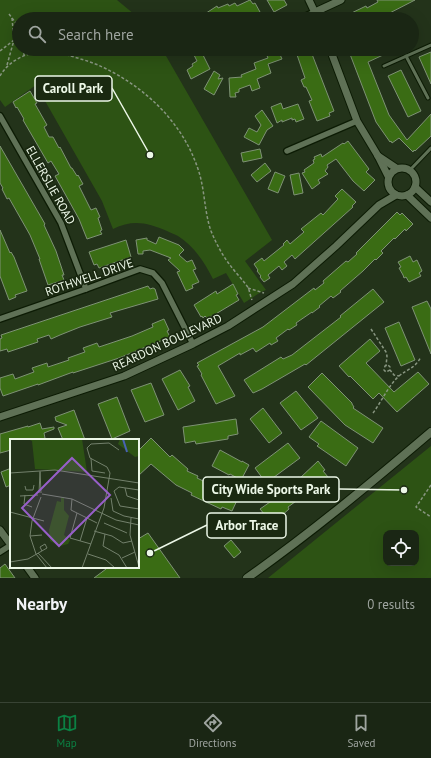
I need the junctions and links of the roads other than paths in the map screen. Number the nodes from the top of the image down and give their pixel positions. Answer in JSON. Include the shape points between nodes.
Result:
{"nodes":[{"id":1,"x":308,"y":0,"type":"edge"},
{"id":2,"x":341,"y":0,"type":"edge"},
{"id":3,"x":314,"y":12,"type":"edge"},
{"id":4,"x":322,"y":12,"type":"edge"},
{"id":5,"x":431,"y":45,"type":"edge"},
{"id":6,"x":419,"y":50,"type":"edge"},
{"id":7,"x":333,"y":56,"type":"edge"},
{"id":8,"x":406,"y":56,"type":"joint"},
{"id":9,"x":384,"y":66,"type":"dead end"},
{"id":10,"x":428,"y":98,"type":"dead end"},
{"id":11,"x":0,"y":116,"type":"edge"},
{"id":12,"x":356,"y":121,"type":"junction"},
{"id":13,"x":431,"y":148,"type":"edge"},
{"id":14,"x":287,"y":151,"type":"dead end"},
{"id":15,"x":378,"y":156,"type":"junction"},
{"id":16,"x":396,"y":168,"type":"junction"},
{"id":17,"x":410,"y":170,"type":"junction"},
{"id":18,"x":388,"y":176,"type":"junction"},
{"id":19,"x":388,"y":187,"type":"junction"},
{"id":20,"x":415,"y":187,"type":"junction"},
{"id":21,"x":396,"y":195,"type":"junction"},
{"id":22,"x":407,"y":195,"type":"junction"},
{"id":23,"x":431,"y":202,"type":"edge"},
{"id":24,"x":379,"y":205,"type":"junction"},
{"id":25,"x":431,"y":218,"type":"edge"},
{"id":26,"x":86,"y":290,"type":"junction"},
{"id":27,"x":0,"y":319,"type":"edge"},
{"id":28,"x":193,"y":344,"type":"junction"},
{"id":29,"x":0,"y":417,"type":"edge"},
{"id":30,"x":431,"y":432,"type":"edge"},
{"id":31,"x":0,"y":530,"type":"edge"},
{"id":32,"x":10,"y":544,"type":"edge"},
{"id":33,"x":10,"y":546,"type":"edge"},
{"id":34,"x":0,"y":552,"type":"edge"},
{"id":35,"x":28,"y":568,"type":"edge"},
{"id":36,"x":35,"y":578,"type":"edge"},
{"id":37,"x":246,"y":578,"type":"edge"}],
"edges":[{"from":1,"to":3,"type":"street"},
{"from":2,"to":4,"type":"street"},
{"from":5,"to":6,"type":"lane"},
{"from":7,"to":12,"type":"street"},
{"from":8,"to":9,"type":"lane"},
{"from":8,"to":10,"type":"lane"},
{"from":11,"to":26,"type":"street","name":"ELLERSLIE ROAD","via":[[62,223]]},
{"from":12,"to":14,"type":"street"},
{"from":12,"to":15,"type":"street"},
{"from":13,"to":17,"type":"lane"},
{"from":15,"to":16,"type":"street"},
{"from":15,"to":18,"type":"street"},
{"from":16,"to":17,"type":"street"},
{"from":16,"to":18,"type":"street"},
{"from":17,"to":20,"type":"street","via":[[415,176]]},
{"from":18,"to":19,"type":"street"},
{"from":19,"to":21,"type":"street"},
{"from":19,"to":24,"type":"street","name":"REARDON BOULEVARD"},
{"from":20,"to":22,"type":"street"},
{"from":20,"to":23,"type":"street"},
{"from":21,"to":22,"type":"street"},
{"from":21,"to":24,"type":"street","name":"REARDON BOULEVARD"},
{"from":22,"to":25,"type":"street"},
{"from":24,"to":28,"type":"street","name":"REARDON BOULEVARD","via":[[293,284],[228,326]]},
{"from":26,"to":27,"type":"street","name":"ROTHWELL DRIVE"},
{"from":26,"to":28,"type":"street","name":"ROTHWELL DRIVE","via":[[140,269],[153,273],[162,284]]},
{"from":28,"to":29,"type":"street","name":"REARDON BOULEVARD","via":[[124,376]]},
{"from":30,"to":37,"type":"main road","via":[[295,543]]},
{"from":31,"to":32,"type":"street"},
{"from":33,"to":34,"type":"street"},
{"from":35,"to":36,"type":"street"}]}
